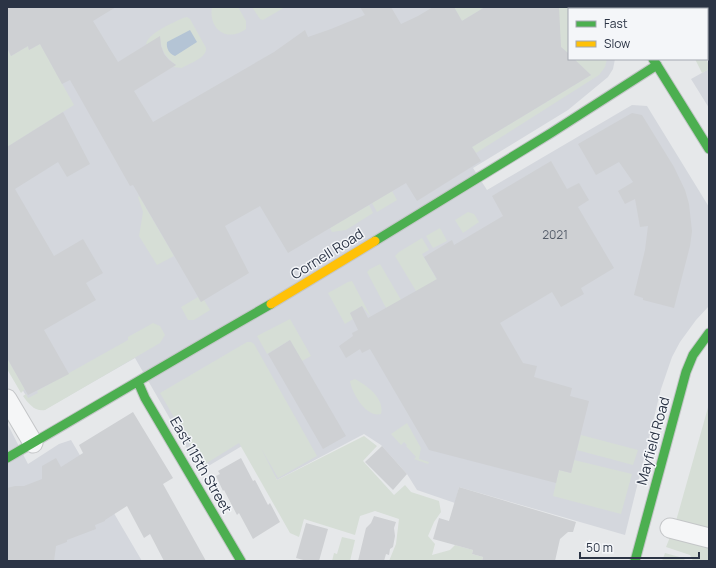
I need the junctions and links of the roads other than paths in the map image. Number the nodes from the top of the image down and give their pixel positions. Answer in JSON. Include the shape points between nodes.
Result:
{"nodes":[{"id":1,"x":655,"y":62,"type":"edge"},
{"id":2,"x":709,"y":149,"type":"edge"},
{"id":3,"x":709,"y":333,"type":"edge"},
{"id":4,"x":138,"y":382,"type":"junction"},
{"id":5,"x":7,"y":399,"type":"edge"},
{"id":6,"x":33,"y":443,"type":"junction"},
{"id":7,"x":7,"y":458,"type":"edge"},
{"id":8,"x":670,"y":528,"type":"dead end"},
{"id":9,"x":709,"y":538,"type":"edge"},
{"id":10,"x":241,"y":561,"type":"edge"},
{"id":11,"x":635,"y":561,"type":"edge"}],
"edges":[{"from":1,"to":2,"type":"street"},
{"from":1,"to":4,"type":"street","name":"Cornell Road","via":[[552,133],[294,292]]},
{"from":3,"to":11,"type":"street","name":"Mayfield Road","via":[[693,355],[686,372]]},
{"from":4,"to":6,"type":"street","name":"Cornell Road"},
{"from":4,"to":10,"type":"street","name":"East 115th Street"},
{"from":5,"to":6,"type":"street"},
{"from":6,"to":7,"type":"street","name":"Cornell Road"},
{"from":8,"to":9,"type":"street"}]}
